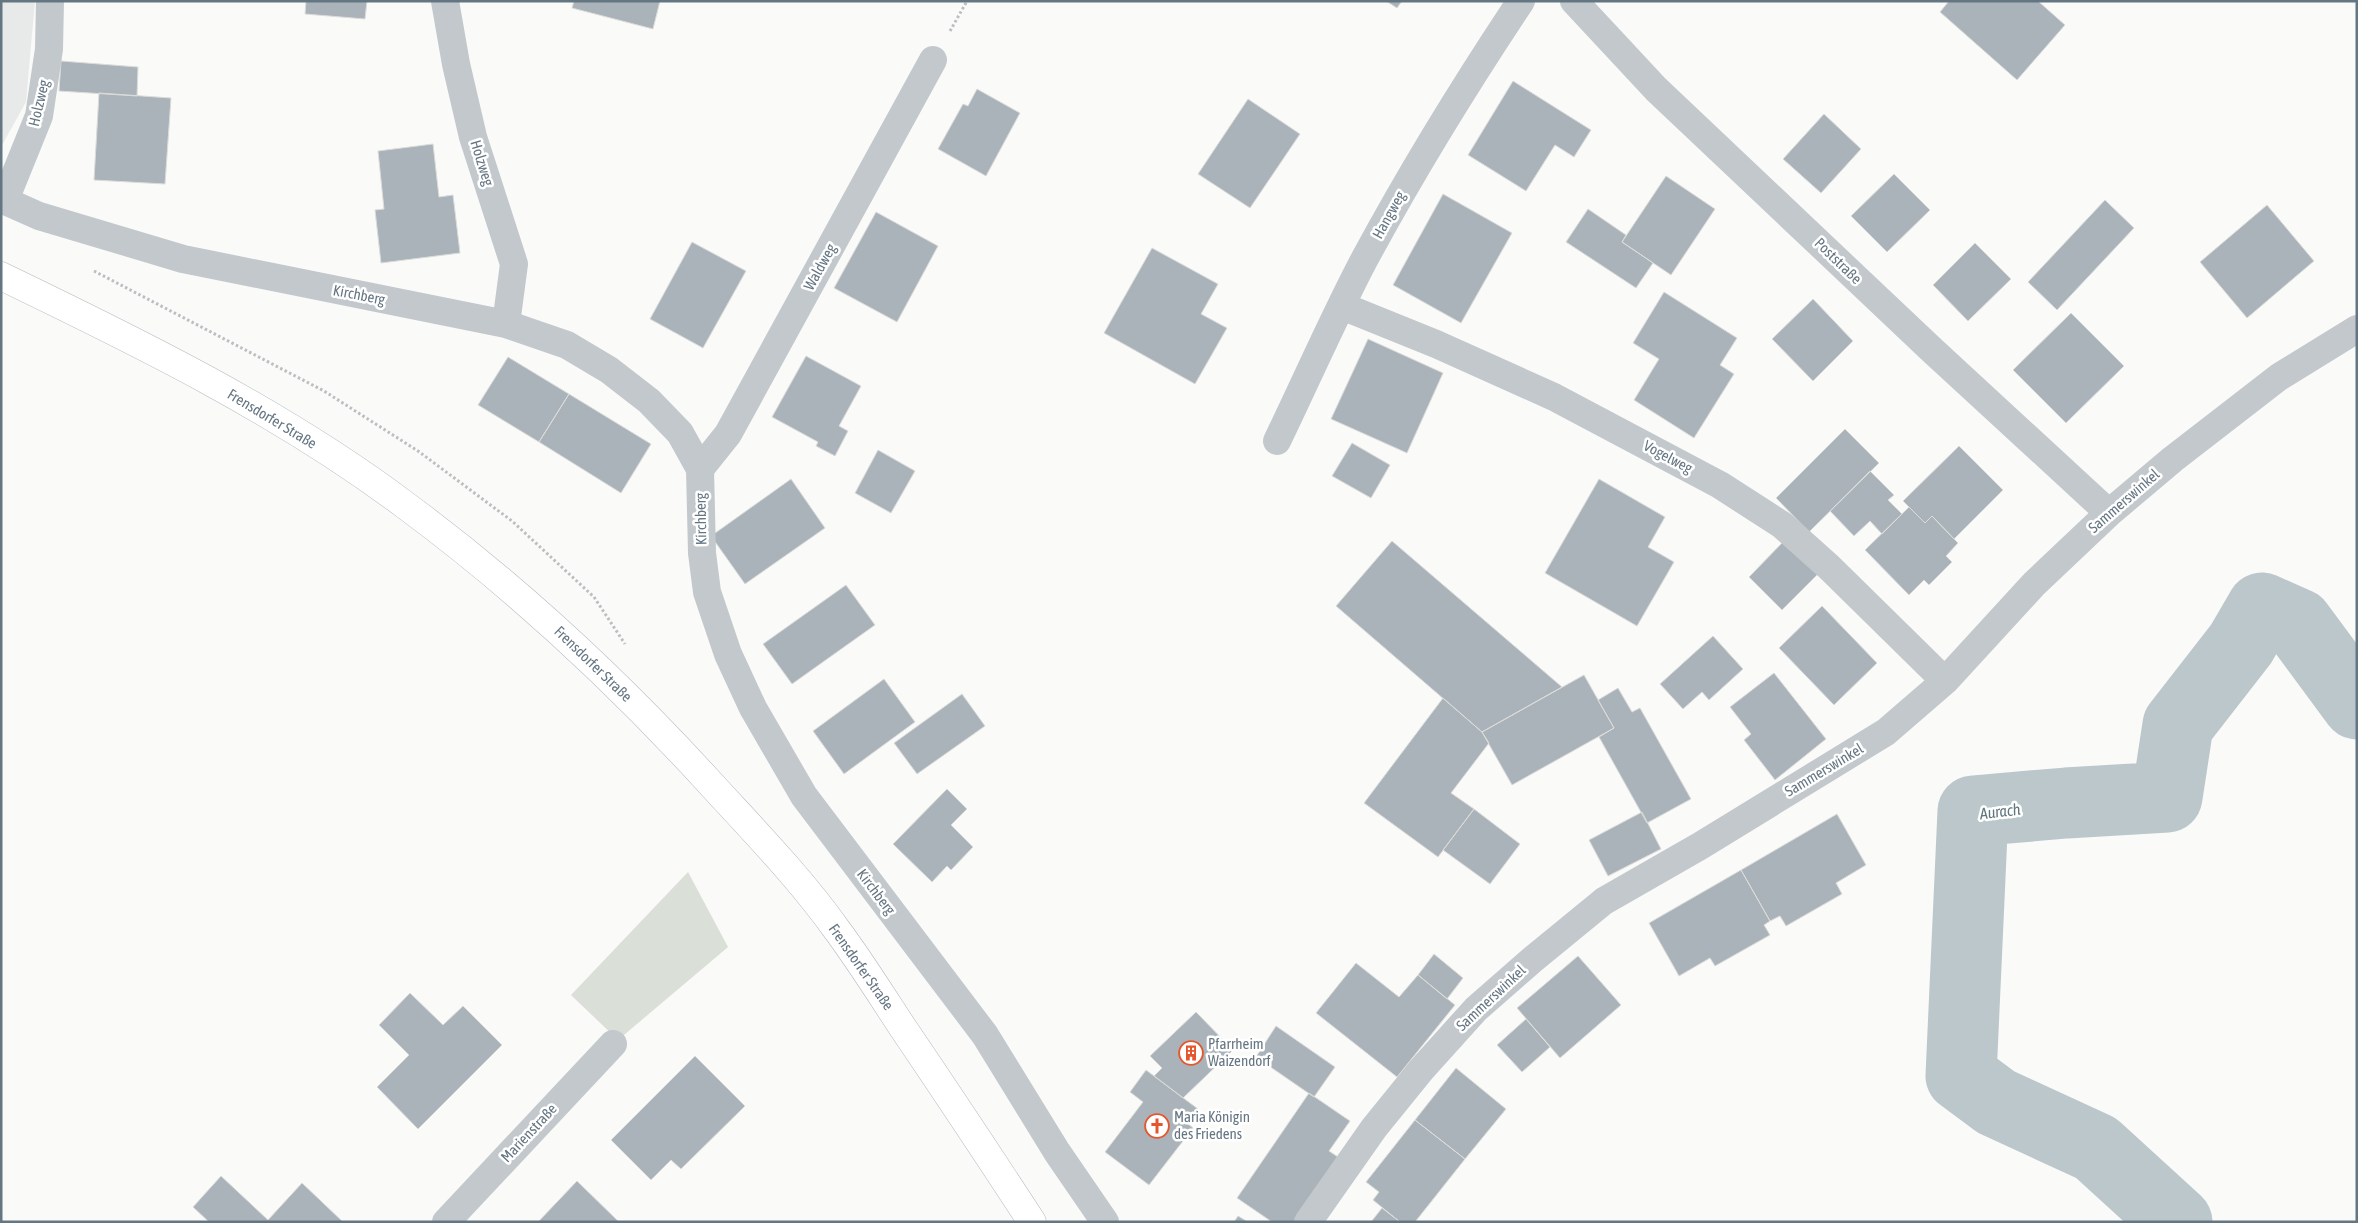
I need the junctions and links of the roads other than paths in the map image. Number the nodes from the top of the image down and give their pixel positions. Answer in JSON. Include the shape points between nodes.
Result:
{"nodes":[{"id":1,"x":50,"y":1,"type":"edge"},
{"id":2,"x":445,"y":1,"type":"edge"},
{"id":3,"x":1521,"y":1,"type":"edge"},
{"id":4,"x":1574,"y":1,"type":"edge"},
{"id":5,"x":933,"y":60,"type":"dead end"},
{"id":6,"x":3,"y":200,"type":"edge"},
{"id":7,"x":1,"y":276,"type":"edge"},
{"id":8,"x":1342,"y":306,"type":"junction"},
{"id":9,"x":506,"y":324,"type":"junction"},
{"id":10,"x":2357,"y":329,"type":"edge"},
{"id":11,"x":1277,"y":441,"type":"dead end"},
{"id":12,"x":700,"y":469,"type":"junction"},
{"id":13,"x":2109,"y":513,"type":"junction"},
{"id":14,"x":1945,"y":681,"type":"junction"},
{"id":15,"x":613,"y":1044,"type":"dead end"},
{"id":16,"x":446,"y":1222,"type":"edge"},
{"id":17,"x":1032,"y":1222,"type":"edge"},
{"id":18,"x":1105,"y":1222,"type":"edge"},
{"id":19,"x":1308,"y":1222,"type":"edge"}],
"edges":[{"from":1,"to":6,"type":"street","name":"Holzweg","via":[[49,49],[39,116]]},
{"from":2,"to":9,"type":"street","name":"Holzweg","via":[[473,137],[514,264]]},
{"from":3,"to":8,"type":"street","name":"Hangweg","via":[[1415,169]]},
{"from":4,"to":13,"type":"street","name":"Poststraße","via":[[1656,89]]},
{"from":5,"to":12,"type":"street","name":"Waldweg","via":[[728,434]]},
{"from":6,"to":9,"type":"street","name":"Kirchberg","via":[[39,216],[183,259]]},
{"from":7,"to":17,"type":"main road","name":"Frensdorfer Straße","via":[[97,322],[227,391],[307,440],[403,503],[555,627],[676,744],[836,928]]},
{"from":8,"to":11,"type":"street","name":"Hangweg"},
{"from":8,"to":14,"type":"street","name":"Vogelweg","via":[[1554,397],[1720,485],[1782,525]]},
{"from":9,"to":12,"type":"street","name":"Kirchberg","via":[[567,345],[609,370],[649,401],[680,433]]},
{"from":10,"to":13,"type":"street","name":"Sammerswinkel","via":[[2279,377]]},
{"from":12,"to":18,"type":"street","name":"Kirchberg","via":[[702,553],[707,592],[728,654],[753,708],[804,796],[985,1036]]},
{"from":13,"to":14,"type":"street","name":"Sammerswinkel","via":[[2034,584]]},
{"from":14,"to":19,"type":"street","name":"Sammerswinkel","via":[[1886,732],[1604,901],[1532,960],[1476,1008],[1421,1070],[1374,1128]]},
{"from":15,"to":16,"type":"street","name":"Marienstraße"}]}
